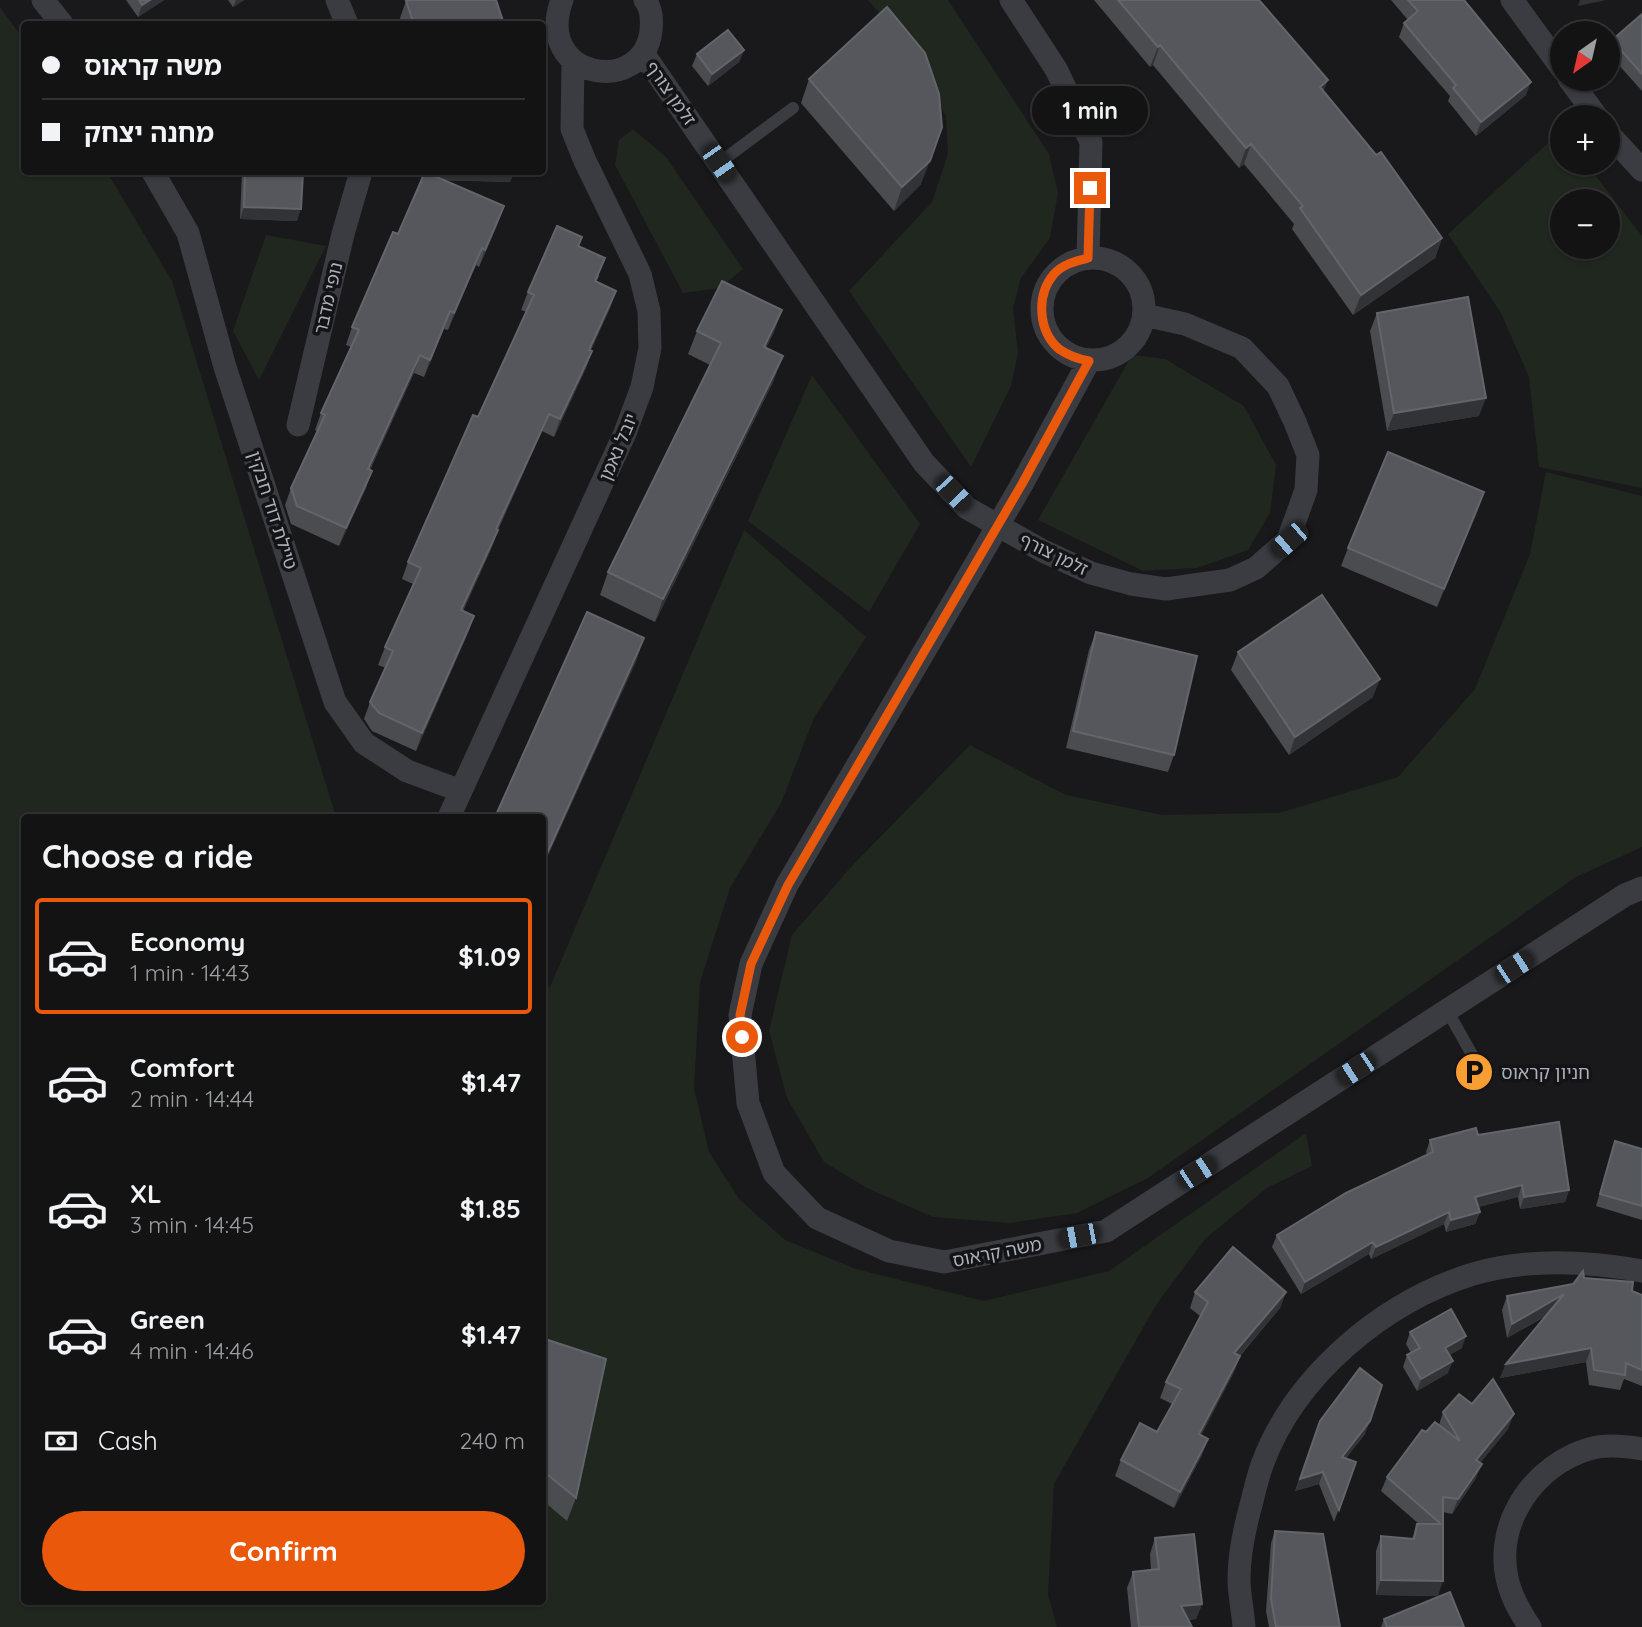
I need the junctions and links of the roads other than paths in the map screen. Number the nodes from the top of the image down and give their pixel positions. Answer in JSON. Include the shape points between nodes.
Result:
{"nodes":[{"id":1,"x":43,"y":0,"type":"edge"},
{"id":2,"x":337,"y":0,"type":"edge"},
{"id":3,"x":562,"y":0,"type":"edge"},
{"id":4,"x":645,"y":0,"type":"edge"},
{"id":5,"x":1012,"y":0,"type":"edge"},
{"id":6,"x":1512,"y":0,"type":"edge"},
{"id":7,"x":60,"y":21,"type":"edge"},
{"id":8,"x":346,"y":21,"type":"edge"},
{"id":9,"x":1550,"y":52,"type":"edge"},
{"id":10,"x":643,"y":53,"type":"junction"},
{"id":11,"x":573,"y":61,"type":"junction"},
{"id":12,"x":793,"y":108,"type":"dead end"},
{"id":13,"x":1620,"y":146,"type":"edge"},
{"id":14,"x":719,"y":163,"type":"junction"},
{"id":15,"x":1642,"y":170,"type":"edge"},
{"id":16,"x":155,"y":175,"type":"edge"},
{"id":17,"x":360,"y":175,"type":"edge"},
{"id":18,"x":1088,"y":258,"type":"junction"},
{"id":19,"x":1144,"y":315,"type":"junction"},
{"id":20,"x":1089,"y":361,"type":"junction"},
{"id":21,"x":298,"y":425,"type":"dead end"},
{"id":22,"x":461,"y":791,"type":"junction"},
{"id":23,"x":450,"y":814,"type":"edge"},
{"id":24,"x":1642,"y":888,"type":"edge"},
{"id":25,"x":1447,"y":1010,"type":"junction"},
{"id":26,"x":1479,"y":1067,"type":"dead end"},
{"id":27,"x":1642,"y":1271,"type":"edge"},
{"id":28,"x":1642,"y":1449,"type":"edge"},
{"id":29,"x":1244,"y":1627,"type":"edge"},
{"id":30,"x":1530,"y":1627,"type":"edge"}],
"edges":[{"from":1,"to":7,"type":"street"},
{"from":2,"to":8,"type":"street"},
{"from":3,"to":11,"type":"street","via":[[556,33]]},
{"from":4,"to":10,"type":"street","via":[[652,21]]},
{"from":5,"to":18,"type":"street","via":[[1056,69],[1091,142]]},
{"from":6,"to":9,"type":"street"},
{"from":10,"to":11,"type":"street","via":[[620,70],[604,72]]},
{"from":10,"to":14,"type":"street","name":"זלמן צורף"},
{"from":11,"to":22,"type":"street","name":"יובל נאמן","via":[[572,130],[640,274],[649,311],[650,348],[625,433]]},
{"from":12,"to":14,"type":"lane"},
{"from":13,"to":15,"type":"street"},
{"from":14,"to":19,"type":"street","name":"זלמן צורף","via":[[924,463],[967,508],[1043,551],[1104,577],[1166,589],[1230,580],[1256,568],[1289,540],[1306,490],[1308,455],[1278,386],[1242,348],[1185,324]]},
{"from":16,"to":22,"type":"street","name":"טיילת דוד חבקין","via":[[188,233],[225,367],[335,702],[364,743],[407,771]]},
{"from":17,"to":21,"type":"street","name":"נופי מדבר"},
{"from":18,"to":19,"type":"street","via":[[1106,259],[1135,279]]},
{"from":18,"to":20,"type":"street","via":[[1069,263],[1054,274],[1041,307],[1046,332],[1057,347]]},
{"from":19,"to":20,"type":"street","via":[[1129,347],[1114,357]]},
{"from":20,"to":25,"type":"street","name":"משה קראוס","bridge":true,"via":[[788,885],[751,964],[740,1015],[748,1103],[774,1173],[817,1218],[889,1251],[944,1262],[1106,1231]]},
{"from":22,"to":23,"type":"street","name":"יובל נאמן"},
{"from":24,"to":25,"type":"street","name":"משה קראוס"},
{"from":25,"to":26,"type":"lane"},
{"from":27,"to":29,"type":"street","via":[[1585,1263],[1524,1264],[1474,1274],[1421,1294],[1378,1319],[1316,1376],[1284,1420],[1263,1464],[1244,1529],[1239,1580]]},
{"from":28,"to":30,"type":"street","via":[[1590,1448],[1561,1460],[1536,1480],[1519,1503],[1508,1531],[1505,1557],[1517,1608]]}]}
